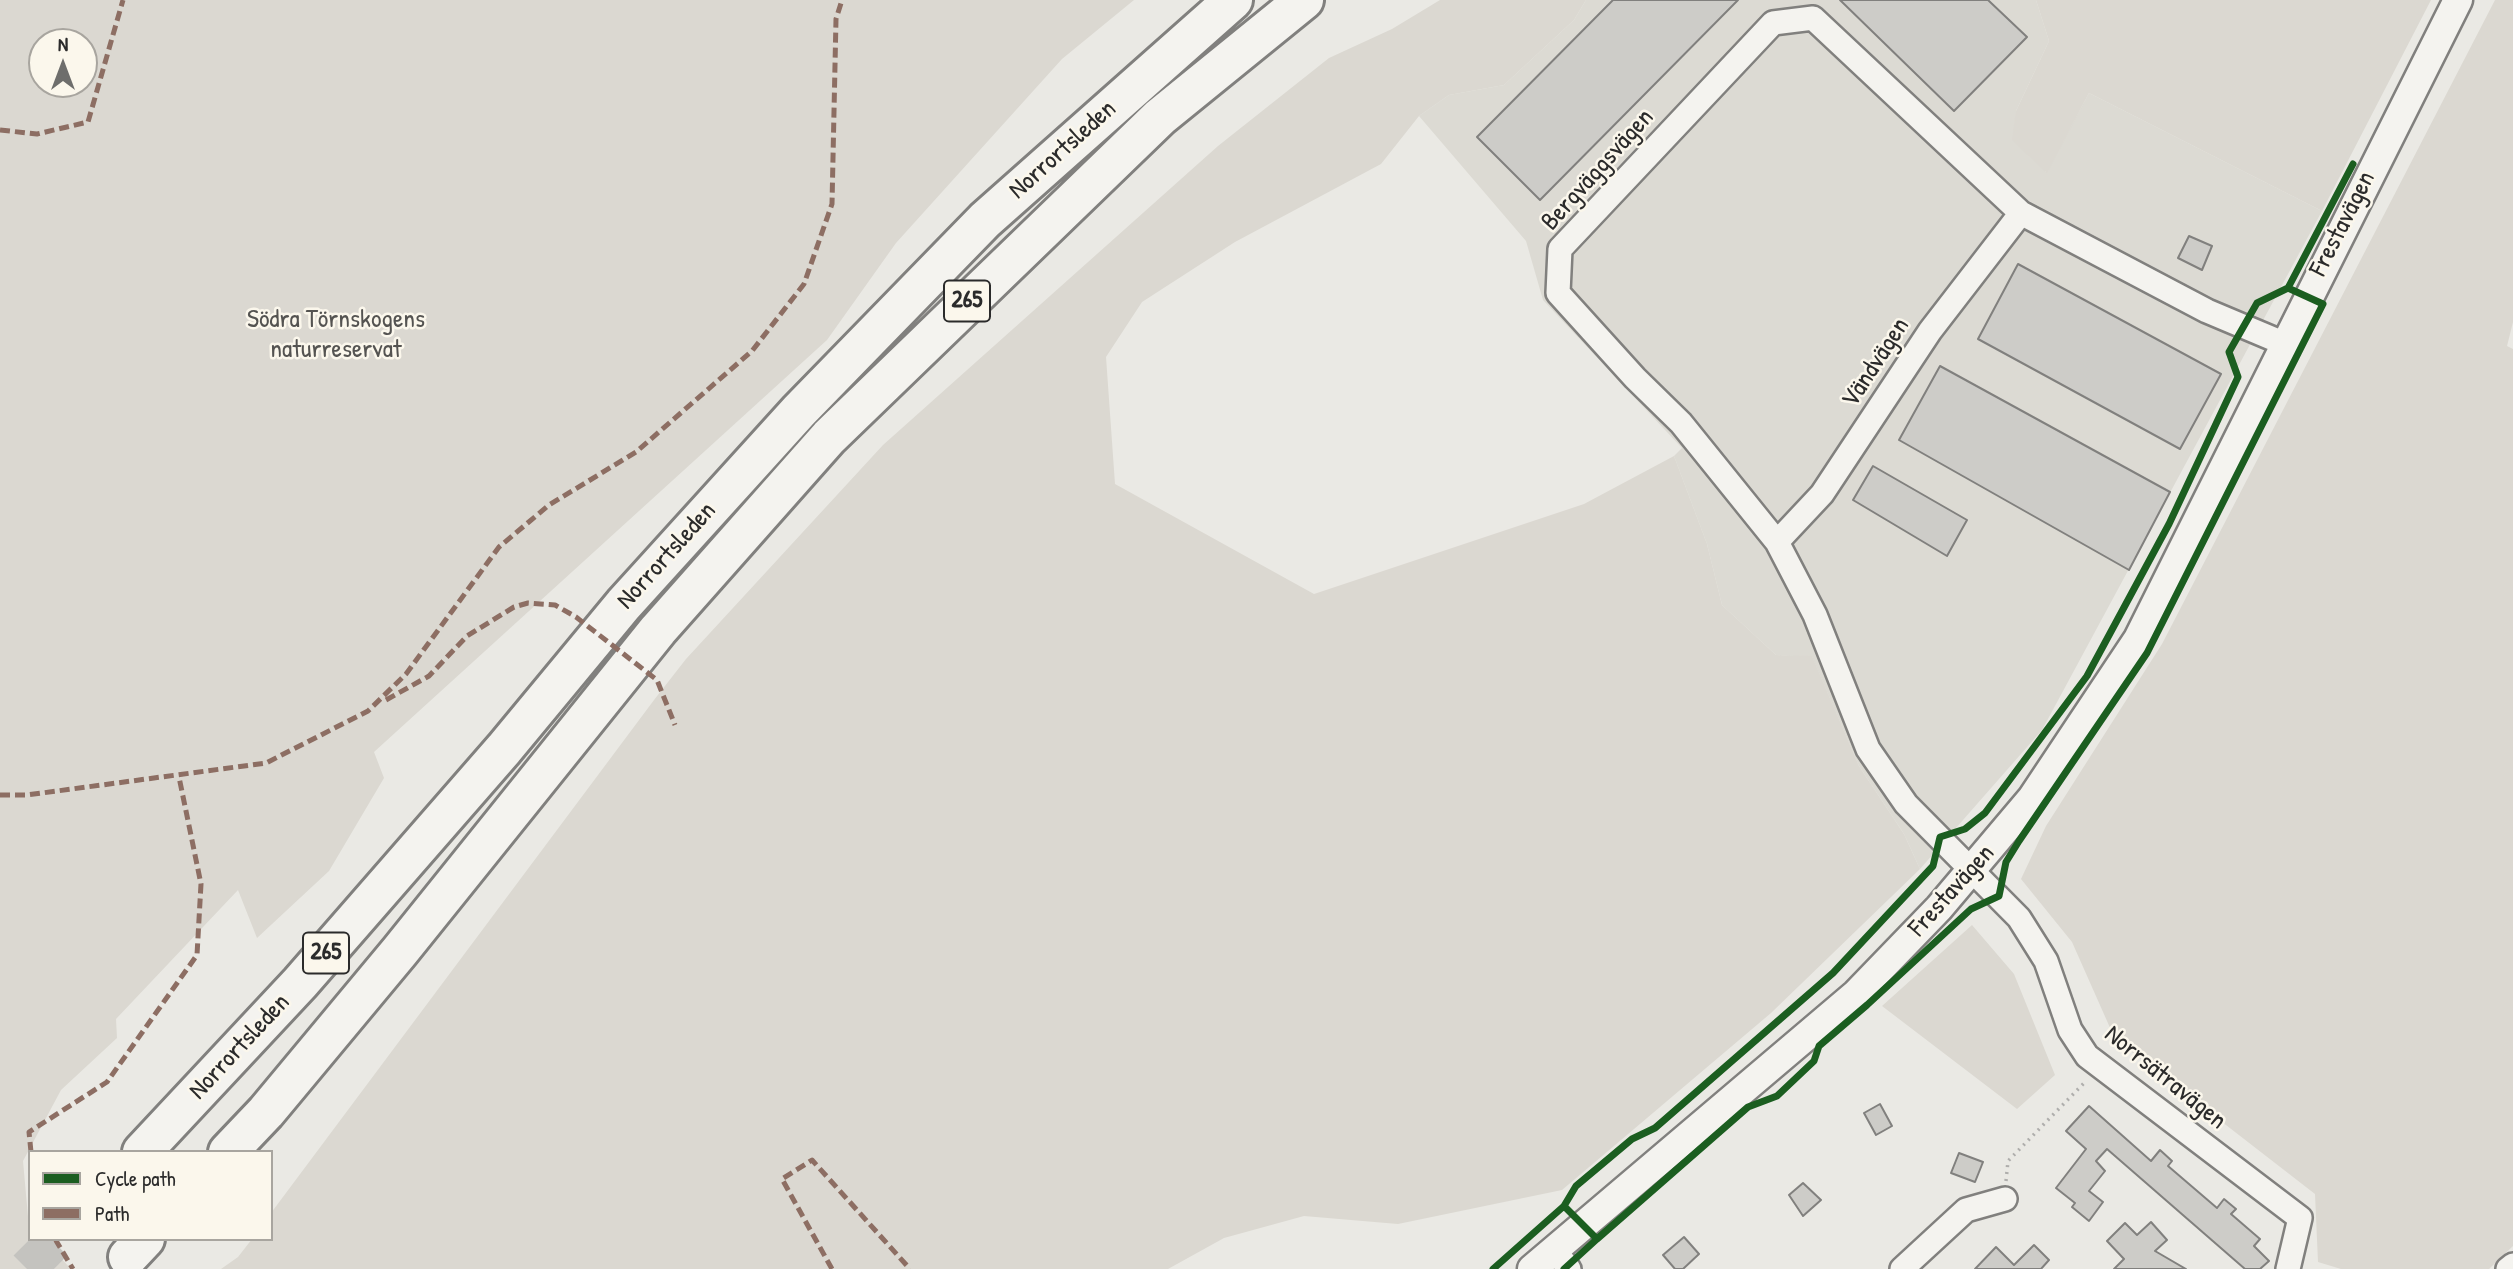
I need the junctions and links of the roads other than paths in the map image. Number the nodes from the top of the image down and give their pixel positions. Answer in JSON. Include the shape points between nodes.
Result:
{"nodes":[{"id":1,"x":1233,"y":0,"type":"edge"},
{"id":2,"x":1304,"y":0,"type":"edge"},
{"id":3,"x":2458,"y":0,"type":"edge"},
{"id":4,"x":2021,"y":213,"type":"junction"},
{"id":5,"x":2283,"y":343,"type":"junction"},
{"id":6,"x":1777,"y":542,"type":"junction"},
{"id":7,"x":1973,"y":869,"type":"junction"},
{"id":8,"x":144,"y":1150,"type":"edge"},
{"id":9,"x":230,"y":1150,"type":"edge"},
{"id":10,"x":2005,"y":1199,"type":"road end"},
{"id":11,"x":1562,"y":1260,"type":"edge"},
{"id":12,"x":2513,"y":1265,"type":"edge"},
{"id":13,"x":2293,"y":1267,"type":"edge"},
{"id":14,"x":1532,"y":1269,"type":"edge"},
{"id":15,"x":1902,"y":1269,"type":"edge"},
{"id":16,"x":2508,"y":1269,"type":"edge"}],
"edges":[{"from":1,"to":8,"type":"highway","name":"Norrortsleden","number":"265","via":[[985,220],[799,411],[575,660],[300,983]]},
{"from":2,"to":9,"type":"highway","name":"Norrortsleden","number":"265","via":[[1160,117],[829,437],[658,630],[400,951]]},
{"from":3,"to":5,"type":"street","name":"Frestavägen"},
{"from":4,"to":5,"type":"street","name":"Bergväggsvägen","via":[[2207,311]]},
{"from":4,"to":6,"type":"street","name":"Vändvägen","via":[[1930,331],[1822,494]]},
{"from":4,"to":6,"type":"street","name":"Bergväggsvägen","via":[[1813,18],[1773,23],[1560,249],[1558,293],[1681,423]]},
{"from":5,"to":7,"type":"street","name":"Frestavägen","via":[[2138,639],[2032,798]]},
{"from":6,"to":7,"type":"street","name":"Bergväggsvägen","via":[[1815,615],[1868,749],[1906,804]]},
{"from":7,"to":11,"type":"street","name":"Frestavägen","via":[[1856,994]]},
{"from":7,"to":13,"type":"street","name":"Norrsätravägen","via":[[2020,918],[2046,961],[2070,1030],[2087,1056],[2300,1218]]},
{"from":10,"to":15,"type":"street","via":[[1966,1210]]},
{"from":11,"to":14,"type":"street","name":"Frestavägen"},
{"from":12,"to":16,"type":"street"}]}
